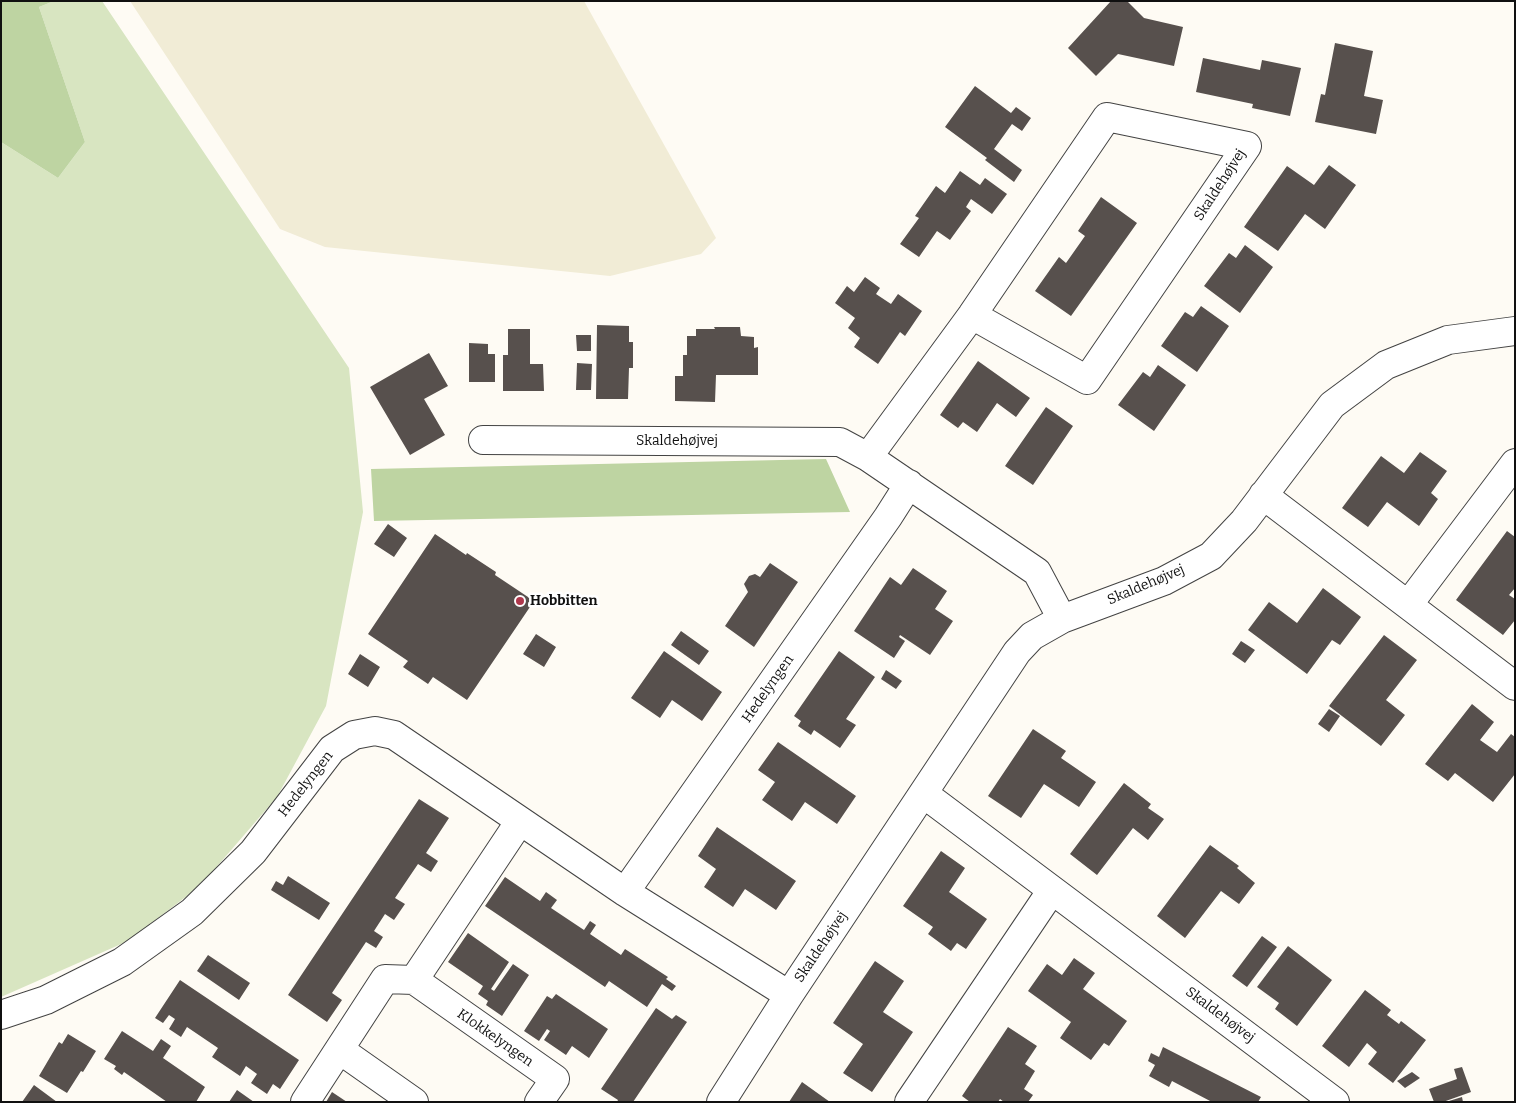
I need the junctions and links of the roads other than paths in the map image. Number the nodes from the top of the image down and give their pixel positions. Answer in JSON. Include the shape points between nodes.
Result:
{"nodes":[{"id":1,"x":972,"y":315,"type":"junction"},
{"id":2,"x":1515,"y":331,"type":"edge"},
{"id":3,"x":483,"y":440,"type":"dead end"},
{"id":4,"x":868,"y":457,"type":"junction"},
{"id":5,"x":1515,"y":463,"type":"edge"},
{"id":6,"x":909,"y":484,"type":"junction"},
{"id":7,"x":1263,"y":495,"type":"junction"},
{"id":8,"x":1408,"y":605,"type":"junction"},
{"id":9,"x":1062,"y":619,"type":"junction"},
{"id":10,"x":1515,"y":686,"type":"edge"},
{"id":11,"x":924,"y":794,"type":"junction"},
{"id":12,"x":520,"y":821,"type":"junction"},
{"id":13,"x":1052,"y":890,"type":"junction"},
{"id":14,"x":625,"y":892,"type":"junction"},
{"id":15,"x":414,"y":980,"type":"junction"},
{"id":16,"x":789,"y":995,"type":"junction"},
{"id":17,"x":1,"y":1015,"type":"edge"},
{"id":18,"x":340,"y":1050,"type":"junction"},
{"id":19,"x":1318,"y":1097,"type":"edge"},
{"id":20,"x":305,"y":1102,"type":"edge"},
{"id":21,"x":414,"y":1102,"type":"edge"},
{"id":22,"x":539,"y":1102,"type":"edge"},
{"id":23,"x":721,"y":1102,"type":"edge"},
{"id":24,"x":909,"y":1102,"type":"edge"}],
"edges":[{"from":1,"to":1,"type":"street","name":"Skaldehøjvej","via":[[1107,117],[1247,146],[1087,380]]},
{"from":1,"to":4,"type":"street","name":"Skaldehøjvej"},
{"from":2,"to":7,"type":"street","name":"Skaldehøjvej","via":[[1448,340],[1386,365],[1332,406]]},
{"from":3,"to":4,"type":"street","name":"Skaldehøjvej","via":[[840,442]]},
{"from":4,"to":6,"type":"street","name":"Skaldehøjvej"},
{"from":5,"to":8,"type":"street"},
{"from":6,"to":9,"type":"street","name":"Skaldehøjvej","via":[[1038,572]]},
{"from":6,"to":14,"type":"street","name":"Hedelyngen"},
{"from":7,"to":8,"type":"street"},
{"from":7,"to":9,"type":"street","name":"Skaldehøjvej","via":[[1244,521],[1210,556],[1164,581]]},
{"from":8,"to":10,"type":"street"},
{"from":9,"to":11,"type":"street","name":"Skaldehøjvej","via":[[1032,636],[1017,652]]},
{"from":11,"to":13,"type":"street","name":"Skaldehøjvej"},
{"from":11,"to":16,"type":"street","name":"Skaldehøjvej"},
{"from":12,"to":14,"type":"street","name":"Hedelyngen"},
{"from":12,"to":15,"type":"street"},
{"from":12,"to":17,"type":"street","name":"Hedelyngen","via":[[394,735],[375,731],[354,735],[332,749],[253,852],[192,912],[122,962],[46,1000]]},
{"from":13,"to":19,"type":"street","name":"Skaldehøjvej"},
{"from":13,"to":24,"type":"street"},
{"from":14,"to":16,"type":"street","name":"Hedelyngen"},
{"from":15,"to":18,"type":"street","via":[[386,979]]},
{"from":15,"to":22,"type":"street","name":"Klokkelyngen","via":[[554,1079]]},
{"from":16,"to":23,"type":"street","name":"Skaldehøjvej"},
{"from":18,"to":20,"type":"street"},
{"from":18,"to":21,"type":"street"}]}
